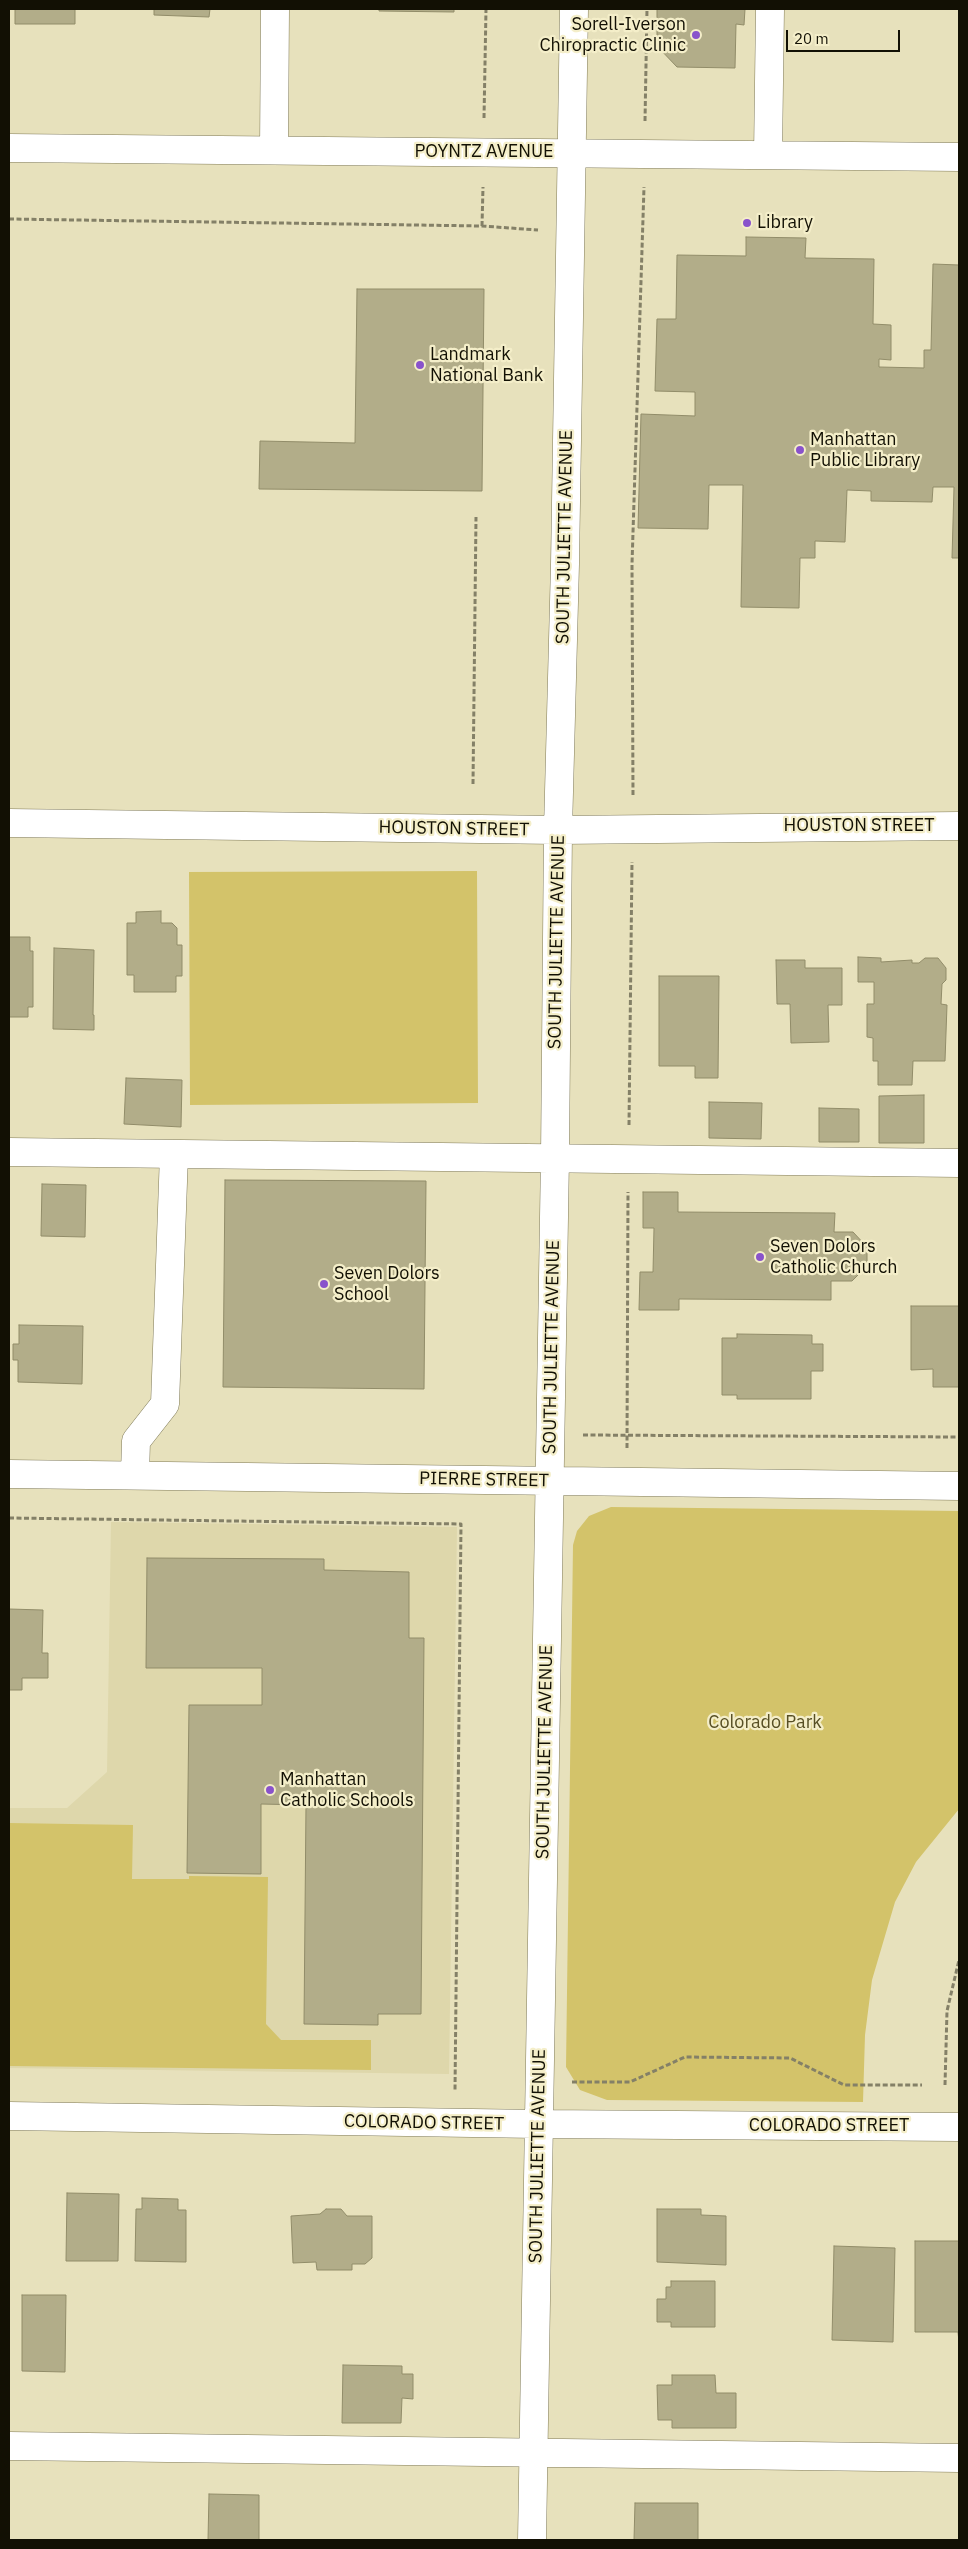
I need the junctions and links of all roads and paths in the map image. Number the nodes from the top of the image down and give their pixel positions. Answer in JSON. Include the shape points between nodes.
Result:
{"nodes":[{"id":1,"x":275,"y":9,"type":"edge"},
{"id":2,"x":574,"y":9,"type":"edge"},
{"id":3,"x":647,"y":9,"type":"edge"},
{"id":4,"x":770,"y":9,"type":"edge"},
{"id":5,"x":9,"y":148,"type":"edge"},
{"id":6,"x":274,"y":150,"type":"junction"},
{"id":7,"x":572,"y":153,"type":"junction"},
{"id":8,"x":645,"y":154,"type":"junction"},
{"id":9,"x":768,"y":155,"type":"junction"},
{"id":10,"x":959,"y":157,"type":"edge"},
{"id":11,"x":9,"y":219,"type":"edge"},
{"id":12,"x":571,"y":232,"type":"junction"},
{"id":13,"x":476,"y":517,"type":"dead end"},
{"id":14,"x":474,"y":784,"type":"dead end"},
{"id":15,"x":9,"y":823,"type":"edge"},
{"id":16,"x":959,"y":826,"type":"edge"},
{"id":17,"x":633,"y":829,"type":"junction"},
{"id":18,"x":558,"y":830,"type":"junction"},
{"id":19,"x":631,"y":879,"type":"dead end"},
{"id":20,"x":9,"y":1152,"type":"edge"},
{"id":21,"x":174,"y":1154,"type":"junction"},
{"id":22,"x":555,"y":1157,"type":"junction"},
{"id":23,"x":959,"y":1163,"type":"edge"},
{"id":24,"x":582,"y":1435,"type":"dead end"},
{"id":25,"x":959,"y":1437,"type":"edge"},
{"id":26,"x":9,"y":1474,"type":"edge"},
{"id":27,"x":135,"y":1475,"type":"junction"},
{"id":28,"x":550,"y":1480,"type":"junction"},
{"id":29,"x":959,"y":1486,"type":"edge"},
{"id":30,"x":9,"y":1518,"type":"edge"},
{"id":31,"x":959,"y":1960,"type":"edge"},
{"id":32,"x":539,"y":2080,"type":"junction"},
{"id":33,"x":922,"y":2086,"type":"dead end"},
{"id":34,"x":945,"y":2086,"type":"dead end"},
{"id":35,"x":9,"y":2116,"type":"edge"},
{"id":36,"x":455,"y":2123,"type":"junction"},
{"id":37,"x":538,"y":2124,"type":"junction"},
{"id":38,"x":959,"y":2128,"type":"edge"},
{"id":39,"x":9,"y":2446,"type":"edge"},
{"id":40,"x":533,"y":2452,"type":"junction"},
{"id":41,"x":959,"y":2458,"type":"edge"},
{"id":42,"x":532,"y":2540,"type":"edge"}],
"edges":[{"from":1,"to":6,"type":"street"},
{"from":2,"to":7,"type":"street","name":"SOUTH JULIETTE AVENUE"},
{"from":3,"to":8,"type":"path"},
{"from":4,"to":9,"type":"street"},
{"from":5,"to":6,"type":"street","name":"POYNTZ AVENUE"},
{"from":6,"to":7,"type":"street","name":"POYNTZ AVENUE"},
{"from":7,"to":8,"type":"street","name":"POYNTZ AVENUE"},
{"from":7,"to":12,"type":"street","name":"SOUTH JULIETTE AVENUE"},
{"from":8,"to":9,"type":"street","name":"POYNTZ AVENUE"},
{"from":8,"to":17,"type":"path","via":[[632,564]]},
{"from":9,"to":10,"type":"street","name":"POYNTZ AVENUE"},
{"from":11,"to":12,"type":"path","via":[[482,226]]},
{"from":12,"to":18,"type":"street","name":"SOUTH JULIETTE AVENUE"},
{"from":13,"to":14,"type":"path"},
{"from":15,"to":18,"type":"street","name":"HOUSTON STREET"},
{"from":16,"to":17,"type":"street","name":"HOUSTON STREET"},
{"from":17,"to":18,"type":"street","name":"HOUSTON STREET"},
{"from":17,"to":19,"type":"path"},
{"from":18,"to":22,"type":"street","name":"SOUTH JULIETTE AVENUE"},
{"from":20,"to":21,"type":"street"},
{"from":21,"to":22,"type":"street"},
{"from":21,"to":27,"type":"street","via":[[165,1404],[136,1442]]},
{"from":22,"to":23,"type":"street"},
{"from":22,"to":28,"type":"street","name":"SOUTH JULIETTE AVENUE"},
{"from":24,"to":25,"type":"path"},
{"from":26,"to":27,"type":"street","name":"PIERRE STREET"},
{"from":27,"to":28,"type":"street","name":"PIERRE STREET"},
{"from":28,"to":29,"type":"street","name":"PIERRE STREET"},
{"from":28,"to":32,"type":"street","name":"SOUTH JULIETTE AVENUE"},
{"from":30,"to":36,"type":"path","via":[[461,1524]]},
{"from":31,"to":34,"type":"path","via":[[947,2011]]},
{"from":32,"to":33,"type":"path","via":[[630,2082],[685,2056],[790,2058],[844,2086]]},
{"from":32,"to":37,"type":"street","name":"SOUTH JULIETTE AVENUE"},
{"from":35,"to":36,"type":"street","name":"COLORADO STREET"},
{"from":36,"to":37,"type":"street","name":"COLORADO STREET"},
{"from":37,"to":38,"type":"street","name":"COLORADO STREET"},
{"from":37,"to":40,"type":"street","name":"SOUTH JULIETTE AVENUE"},
{"from":39,"to":40,"type":"street"},
{"from":40,"to":41,"type":"street"},
{"from":40,"to":42,"type":"street","name":"SOUTH JULIETTE AVENUE"}]}
